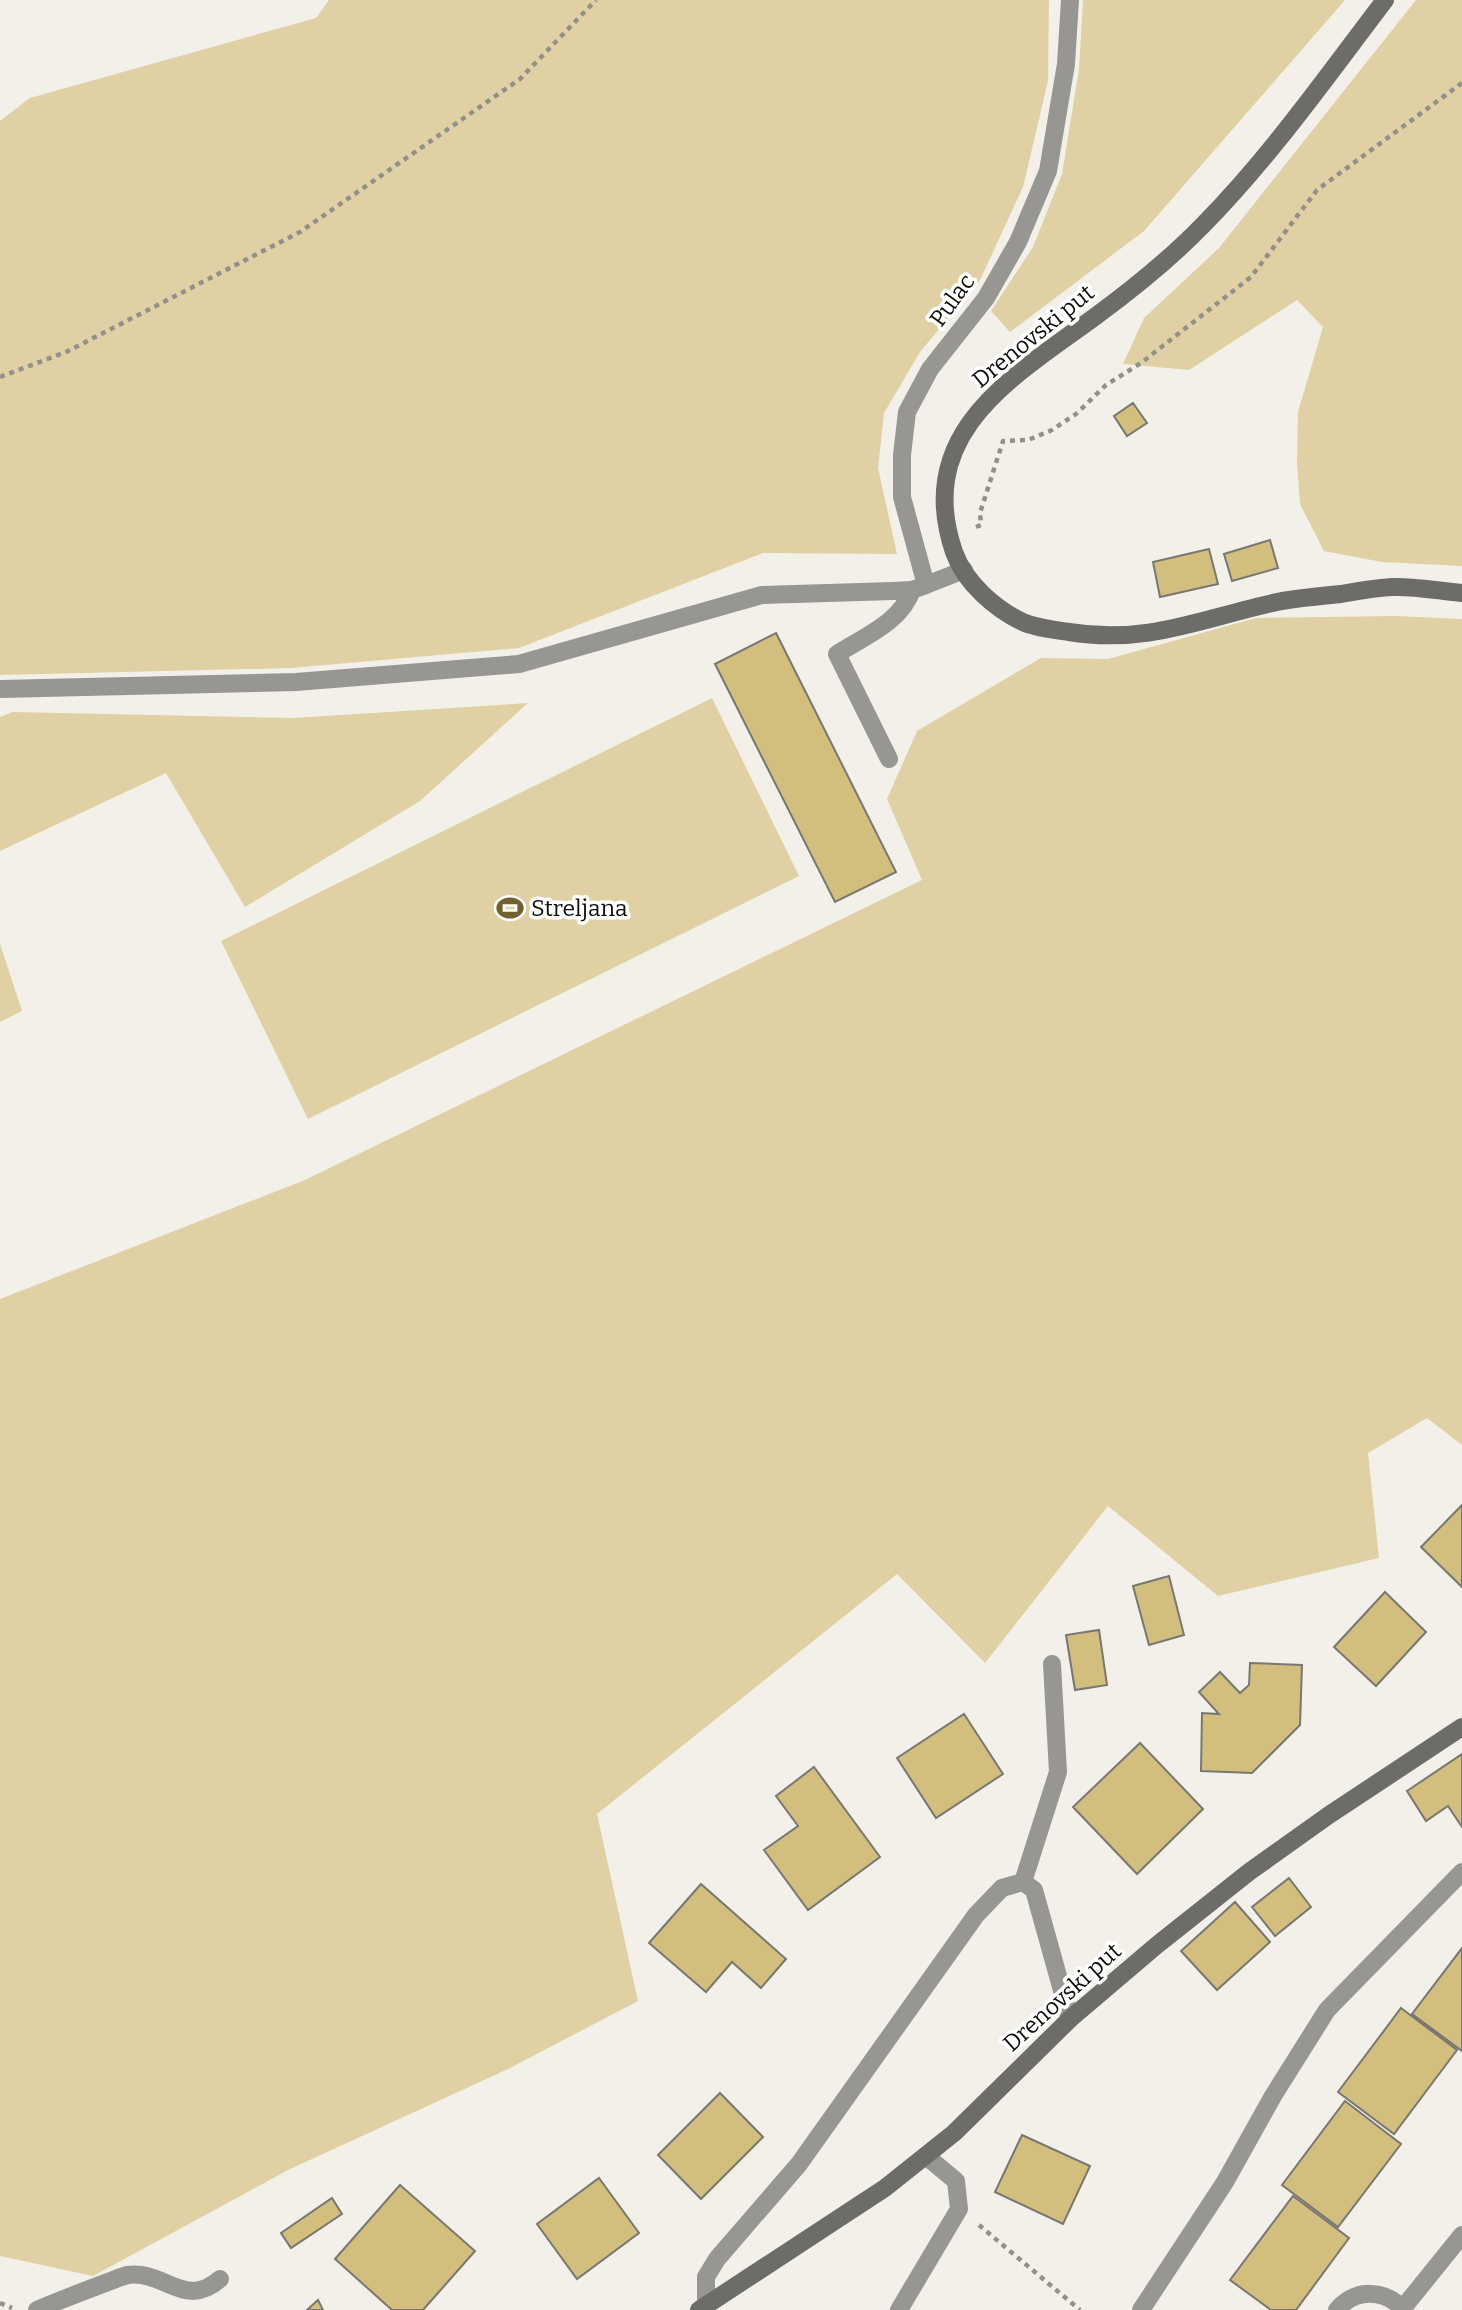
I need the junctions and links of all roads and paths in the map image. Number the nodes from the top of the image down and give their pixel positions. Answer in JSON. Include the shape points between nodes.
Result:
{"nodes":[{"id":1,"x":596,"y":0,"type":"edge"},
{"id":2,"x":1070,"y":0,"type":"edge"},
{"id":3,"x":1385,"y":0,"type":"edge"},
{"id":4,"x":1462,"y":83,"type":"edge"},
{"id":5,"x":0,"y":377,"type":"edge"},
{"id":6,"x":950,"y":539,"type":"junction"},
{"id":7,"x":964,"y":570,"type":"junction"},
{"id":8,"x":919,"y":588,"type":"junction"},
{"id":9,"x":1462,"y":593,"type":"edge"},
{"id":10,"x":0,"y":689,"type":"edge"},
{"id":11,"x":889,"y":759,"type":"dead end"},
{"id":12,"x":1052,"y":1664,"type":"dead end"},
{"id":13,"x":1462,"y":1727,"type":"edge"},
{"id":14,"x":1462,"y":1872,"type":"edge"},
{"id":15,"x":1023,"y":1882,"type":"junction"},
{"id":16,"x":1070,"y":2019,"type":"junction"},
{"id":17,"x":926,"y":2156,"type":"junction"},
{"id":18,"x":976,"y":2222,"type":"dead end"},
{"id":19,"x":1462,"y":2235,"type":"edge"},
{"id":20,"x":220,"y":2279,"type":"dead end"},
{"id":21,"x":703,"y":2308,"type":"edge"},
{"id":22,"x":1403,"y":2309,"type":"edge"},
{"id":23,"x":37,"y":2310,"type":"edge"},
{"id":24,"x":899,"y":2310,"type":"edge"},
{"id":25,"x":1080,"y":2310,"type":"edge"},
{"id":26,"x":1141,"y":2310,"type":"edge"},
{"id":27,"x":1337,"y":2310,"type":"edge"}],
"edges":[{"from":1,"to":5,"type":"path","via":[[520,79],[300,232],[66,352]]},
{"from":2,"to":8,"type":"street","name":"Pulac","via":[[1066,64],[1048,171],[1018,242],[986,298],[930,369],[907,412],[902,497]]},
{"from":3,"to":6,"type":"main road","name":"Drenovski put","via":[[1218,210],[1140,284],[993,394],[970,422],[947,468],[943,502]]},
{"from":4,"to":6,"type":"path","via":[[1317,190],[1251,276],[1141,363],[1105,385],[1076,414],[1028,440],[1003,441],[980,513],[981,525]]},
{"from":6,"to":7,"type":"main road","name":"Drenovski put"},
{"from":7,"to":8,"type":"street"},
{"from":7,"to":9,"type":"main road","name":"Drenovski put","via":[[981,592],[1027,624],[1115,637],[1156,633],[1279,601],[1393,587]]},
{"from":8,"to":10,"type":"street","via":[[762,595],[519,664],[296,682]]},
{"from":8,"to":11,"type":"street","via":[[895,618],[837,654]]},
{"from":12,"to":15,"type":"street","via":[[1058,1772]]},
{"from":13,"to":16,"type":"main road","name":"Drenovski put","via":[[1249,1872]]},
{"from":14,"to":26,"type":"street","via":[[1327,2010],[1225,2182]]},
{"from":15,"to":16,"type":"street","via":[[1034,1890]]},
{"from":15,"to":21,"type":"street","via":[[1002,1888],[976,1915],[799,2164],[717,2259],[706,2277]]},
{"from":16,"to":17,"type":"main road","name":"Drenovski put"},
{"from":17,"to":21,"type":"main road","name":"Drenovski put"},
{"from":17,"to":24,"type":"street","via":[[956,2181],[960,2209]]},
{"from":18,"to":25,"type":"path"},
{"from":19,"to":22,"type":"street"},
{"from":20,"to":23,"type":"street","via":[[209,2289],[195,2292],[129,2275]]},
{"from":22,"to":27,"type":"street","via":[[1385,2296],[1365,2293]]}]}
